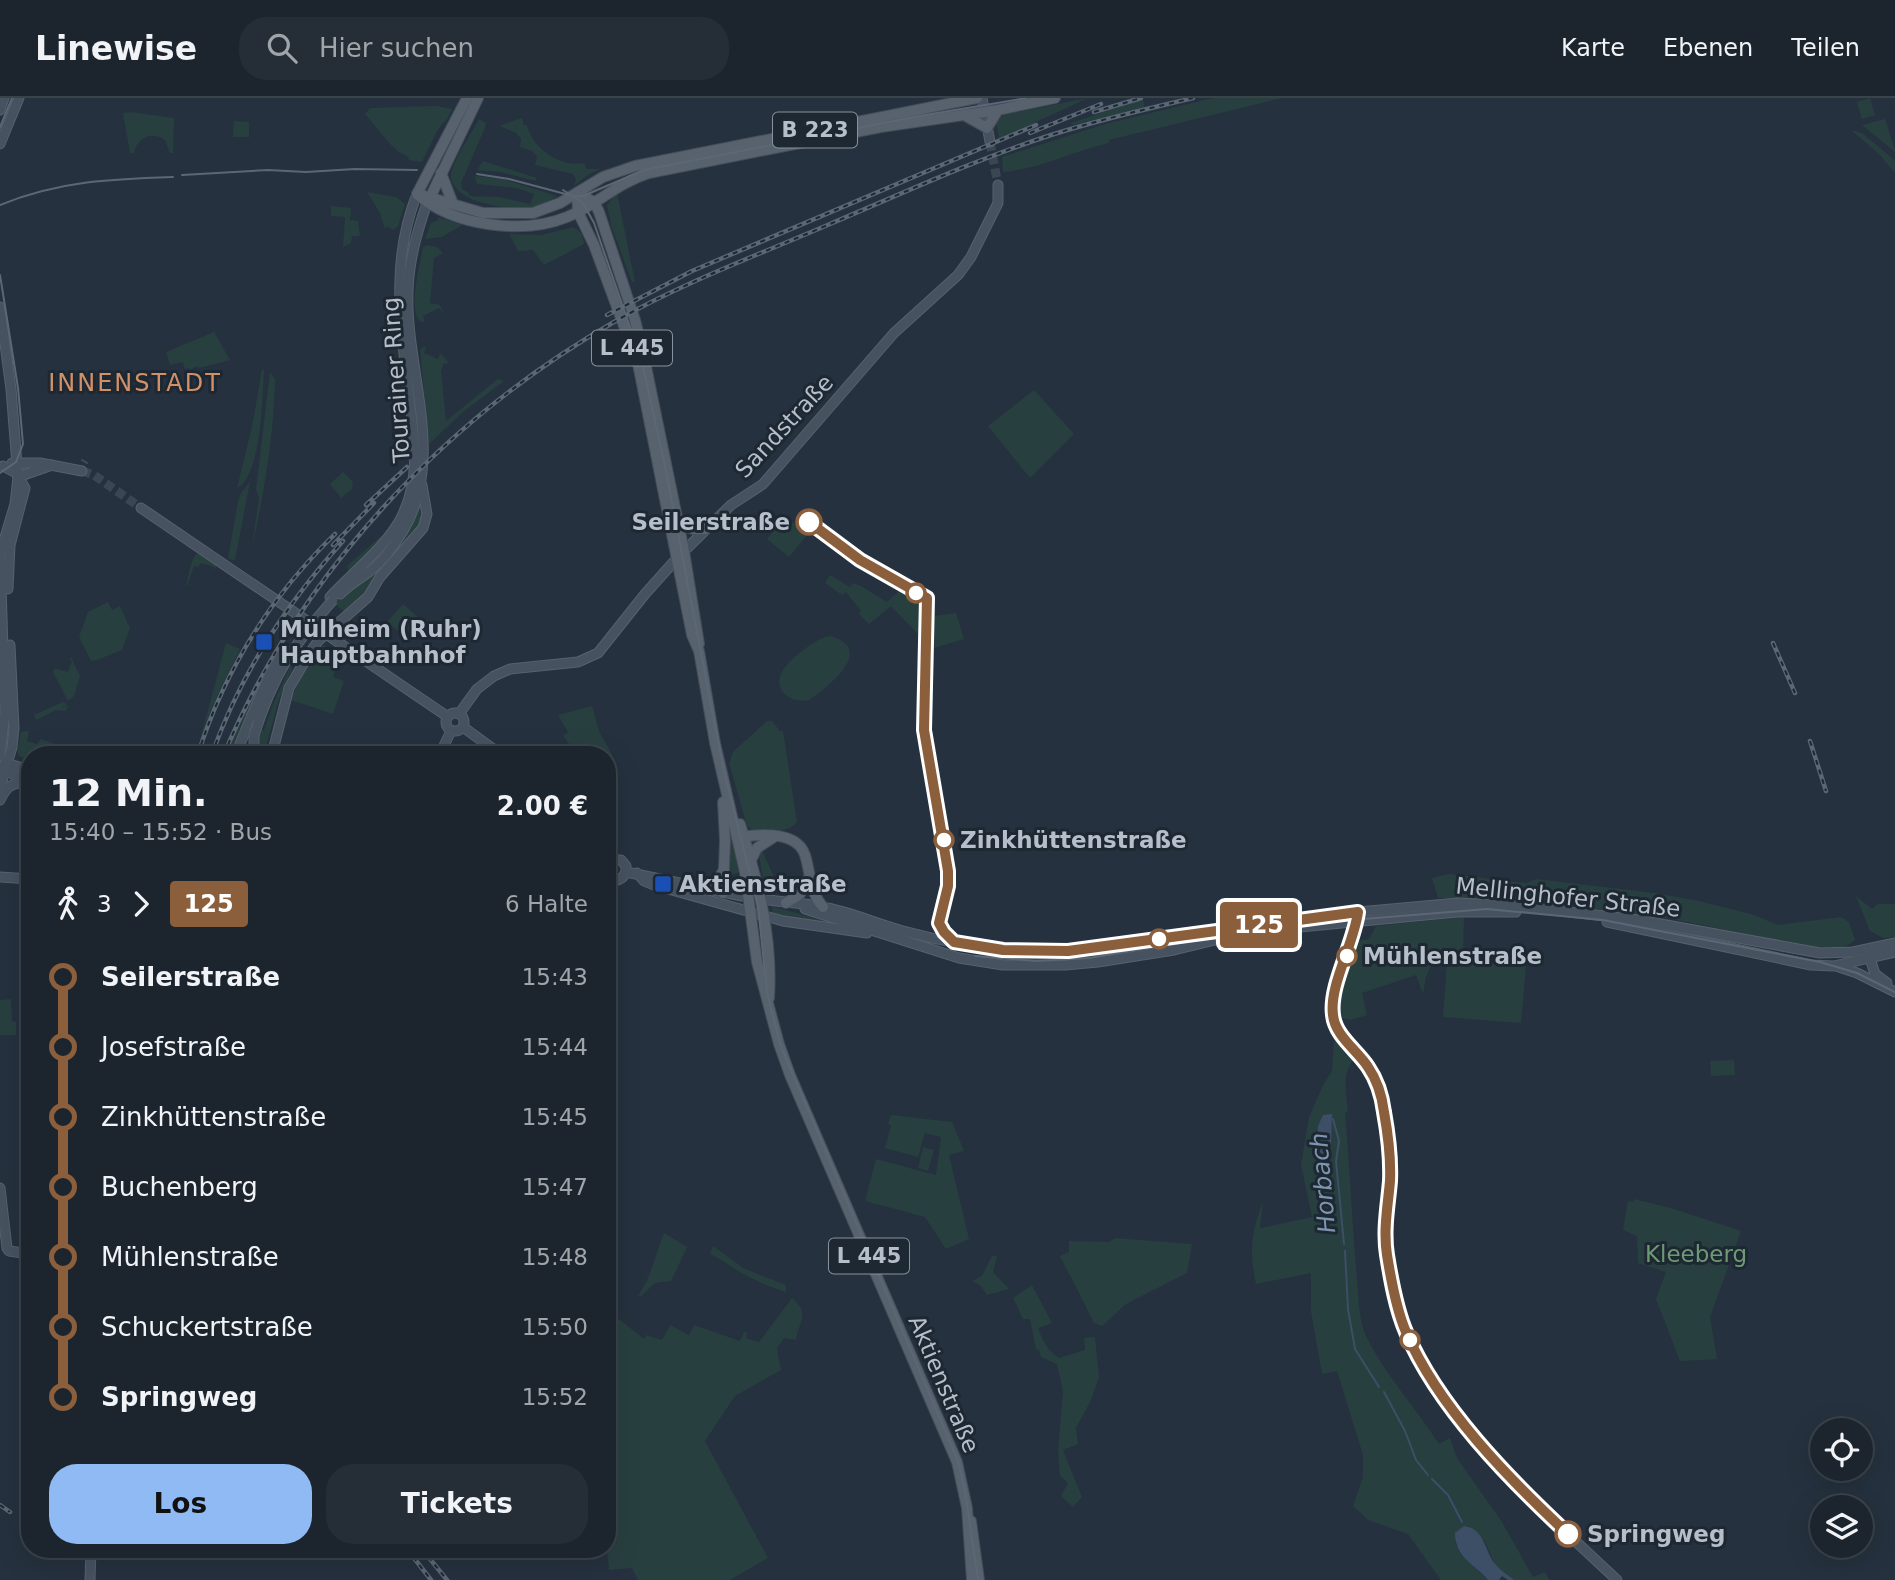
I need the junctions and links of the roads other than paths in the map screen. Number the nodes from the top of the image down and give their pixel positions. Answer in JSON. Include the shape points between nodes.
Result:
{"nodes":[{"id":1,"x":4,"y":98,"type":"edge"},
{"id":2,"x":19,"y":98,"type":"edge"},
{"id":3,"x":467,"y":98,"type":"edge"},
{"id":4,"x":478,"y":98,"type":"edge"},
{"id":5,"x":980,"y":98,"type":"edge"},
{"id":6,"x":1055,"y":98,"type":"edge"},
{"id":7,"x":0,"y":110,"type":"edge"},
{"id":8,"x":998,"y":110,"type":"junction"},
{"id":9,"x":984,"y":112,"type":"junction"},
{"id":10,"x":964,"y":115,"type":"junction"},
{"id":11,"x":460,"y":122,"type":"junction"},
{"id":12,"x":987,"y":128,"type":"junction"},
{"id":13,"x":990,"y":142,"type":"tunnel mouth"},
{"id":14,"x":0,"y":144,"type":"edge"},
{"id":15,"x":441,"y":173,"type":"junction"},
{"id":16,"x":998,"y":185,"type":"tunnel mouth"},
{"id":17,"x":577,"y":193,"type":"junction"},
{"id":18,"x":417,"y":194,"type":"junction"},
{"id":19,"x":429,"y":200,"type":"junction"},
{"id":20,"x":594,"y":202,"type":"junction"},
{"id":21,"x":453,"y":204,"type":"junction"},
{"id":22,"x":578,"y":212,"type":"junction"},
{"id":23,"x":594,"y":245,"type":"junction"},
{"id":24,"x":611,"y":246,"type":"junction"},
{"id":25,"x":0,"y":307,"type":"edge"},
{"id":26,"x":16,"y":462,"type":"junction"},
{"id":27,"x":52,"y":465,"type":"junction"},
{"id":28,"x":1,"y":466,"type":"edge"},
{"id":29,"x":82,"y":471,"type":"tunnel mouth"},
{"id":30,"x":18,"y":477,"type":"junction"},
{"id":31,"x":421,"y":483,"type":"junction"},
{"id":32,"x":141,"y":508,"type":"tunnel mouth"},
{"id":33,"x":678,"y":524,"type":"junction"},
{"id":34,"x":706,"y":529,"type":"junction"},
{"id":35,"x":680,"y":555,"type":"junction"},
{"id":36,"x":1,"y":571,"type":"edge"},
{"id":37,"x":332,"y":598,"type":"junction"},
{"id":38,"x":326,"y":634,"type":"junction"},
{"id":39,"x":710,"y":707,"type":"junction"},
{"id":40,"x":459,"y":714,"type":"junction"},
{"id":41,"x":448,"y":717,"type":"junction"},
{"id":42,"x":463,"y":727,"type":"junction"},
{"id":43,"x":451,"y":731,"type":"junction"},
{"id":44,"x":239,"y":746,"type":"edge"},
{"id":45,"x":254,"y":746,"type":"edge"},
{"id":46,"x":274,"y":746,"type":"edge"},
{"id":47,"x":444,"y":746,"type":"edge"},
{"id":48,"x":489,"y":746,"type":"edge"},
{"id":49,"x":3,"y":764,"type":"edge"},
{"id":50,"x":21,"y":768,"type":"edge"},
{"id":51,"x":21,"y":778,"type":"edge"},
{"id":52,"x":21,"y":783,"type":"edge"},
{"id":53,"x":723,"y":783,"type":"junction"},
{"id":54,"x":0,"y":788,"type":"edge"},
{"id":55,"x":0,"y":800,"type":"edge"},
{"id":56,"x":775,"y":836,"type":"junction"},
{"id":57,"x":741,"y":837,"type":"junction"},
{"id":58,"x":752,"y":858,"type":"junction"},
{"id":59,"x":616,"y":862,"type":"edge"},
{"id":60,"x":724,"y":870,"type":"junction"},
{"id":61,"x":626,"y":872,"type":"junction"},
{"id":62,"x":637,"y":873,"type":"junction"},
{"id":63,"x":0,"y":877,"type":"edge"},
{"id":64,"x":21,"y":878,"type":"edge"},
{"id":65,"x":808,"y":878,"type":"junction"},
{"id":66,"x":616,"y":879,"type":"edge"},
{"id":67,"x":708,"y":889,"type":"junction"},
{"id":68,"x":723,"y":893,"type":"junction"},
{"id":69,"x":742,"y":896,"type":"dead end"},
{"id":70,"x":769,"y":900,"type":"dead end"},
{"id":71,"x":786,"y":903,"type":"junction"},
{"id":72,"x":823,"y":907,"type":"junction"},
{"id":73,"x":751,"y":912,"type":"junction"},
{"id":74,"x":766,"y":917,"type":"junction"},
{"id":75,"x":1357,"y":917,"type":"junction"},
{"id":76,"x":783,"y":921,"type":"junction"},
{"id":77,"x":879,"y":933,"type":"junction"},
{"id":78,"x":769,"y":937,"type":"junction"},
{"id":79,"x":1206,"y":937,"type":"junction"},
{"id":80,"x":946,"y":941,"type":"junction"},
{"id":81,"x":1895,"y":943,"type":"edge"},
{"id":82,"x":1895,"y":951,"type":"edge"},
{"id":83,"x":937,"y":952,"type":"junction"},
{"id":84,"x":1869,"y":954,"type":"junction"},
{"id":85,"x":1834,"y":966,"type":"junction"},
{"id":86,"x":1895,"y":990,"type":"edge"},
{"id":87,"x":769,"y":1005,"type":"junction"},
{"id":88,"x":0,"y":1188,"type":"edge"},
{"id":89,"x":21,"y":1253,"type":"edge"},
{"id":90,"x":967,"y":1508,"type":"junction"},
{"id":91,"x":91,"y":1558,"type":"edge"},
{"id":92,"x":90,"y":1580,"type":"edge"},
{"id":93,"x":972,"y":1580,"type":"edge"},
{"id":94,"x":979,"y":1580,"type":"edge"},
{"id":95,"x":1617,"y":1580,"type":"edge"}],
"edges":[{"from":1,"to":7,"type":"main road"},
{"from":2,"to":14,"type":"main road"},
{"from":3,"to":11,"type":"main road"},
{"from":4,"to":11,"type":"main road"},
{"from":5,"to":9,"type":"main road"},
{"from":5,"to":17,"type":"main road","number":"B 223","via":[[635,166],[603,177]]},
{"from":6,"to":8,"type":"main road","number":"B 223"},
{"from":8,"to":9,"type":"main road","number":"B 223"},
{"from":8,"to":12,"type":"main road"},
{"from":9,"to":10,"type":"main road","number":"B 223"},
{"from":9,"to":12,"type":"main road"},
{"from":10,"to":12,"type":"main road"},
{"from":10,"to":20,"type":"main road","number":"B 223","via":[[649,173],[623,182]]},
{"from":11,"to":15,"type":"main road","name":"Tourainer Ring"},
{"from":11,"to":18,"type":"main road"},
{"from":12,"to":13,"type":"main road"},
{"from":15,"to":19,"type":"main road","name":"Tourainer Ring"},
{"from":15,"to":21,"type":"main road"},
{"from":16,"to":34,"type":"main road","name":"Sandstraße","via":[[998,203],[958,275],[894,333],[765,481]]},
{"from":17,"to":20,"type":"main road"},
{"from":17,"to":21,"type":"main road","number":"B 223","via":[[533,213],[498,214]]},
{"from":17,"to":22,"type":"main road","name":"Aktienstraße","number":"L 445"},
{"from":18,"to":19,"type":"main road","number":"B 223"},
{"from":18,"to":37,"type":"main road","name":"Tourainer Ring","via":[[399,272],[416,443],[413,483],[396,525]]},
{"from":19,"to":21,"type":"main road"},
{"from":19,"to":22,"type":"main road","number":"B 223","via":[[458,217],[496,225],[549,223]]},
{"from":19,"to":31,"type":"main road","name":"Tourainer Ring","via":[[413,247],[408,293],[423,442]]},
{"from":20,"to":22,"type":"main road","number":"B 223"},
{"from":20,"to":24,"type":"main road","name":"Aktienstraße","number":"L 445"},
{"from":22,"to":23,"type":"main road","name":"Aktienstraße","number":"L 445"},
{"from":23,"to":24,"type":"main road"},
{"from":23,"to":35,"type":"main road","name":"Aktienstraße","number":"L 445","via":[[638,364]]},
{"from":24,"to":33,"type":"main road","name":"Aktienstraße","number":"L 445","via":[[643,352]]},
{"from":25,"to":26,"type":"main road"},
{"from":26,"to":27,"type":"main road"},
{"from":26,"to":28,"type":"main road"},
{"from":26,"to":30,"type":"main road"},
{"from":27,"to":29,"type":"main road"},
{"from":27,"to":30,"type":"main road"},
{"from":28,"to":30,"type":"main road"},
{"from":30,"to":36,"type":"main road","via":[[0,554]]},
{"from":30,"to":49,"type":"main road","via":[[25,488],[8,559],[14,720],[12,747]]},
{"from":31,"to":37,"type":"main road","name":"Tourainer Ring","via":[[413,511],[393,546],[374,567]]},
{"from":31,"to":38,"type":"main road","via":[[427,514],[423,528],[368,597]]},
{"from":32,"to":38,"type":"main road"},
{"from":33,"to":34,"type":"main road"},
{"from":33,"to":35,"type":"main road","name":"Aktienstraße","number":"L 445"},
{"from":34,"to":35,"type":"main road","name":"Sandstraße"},
{"from":35,"to":39,"type":"main road","name":"Aktienstraße","number":"L 445","via":[[699,632]]},
{"from":35,"to":40,"type":"main road","name":"Sandstraße","via":[[598,653],[578,662],[510,669],[494,676],[477,689]]},
{"from":36,"to":49,"type":"main road"},
{"from":37,"to":44,"type":"main road","name":"Tourainer Ring","bridge":true,"via":[[278,659]]},
{"from":37,"to":45,"type":"main road","name":"Tourainer Ring","bridge":true,"via":[[283,663],[254,735]]},
{"from":38,"to":41,"type":"main road"},
{"from":38,"to":46,"type":"main road","via":[[292,682]]},
{"from":39,"to":53,"type":"main road","name":"Aktienstraße","number":"L 445"},
{"from":39,"to":57,"type":"main road","name":"Aktienstraße","number":"L 445"},
{"from":40,"to":41,"type":"main road"},
{"from":40,"to":42,"type":"main road"},
{"from":41,"to":43,"type":"main road"},
{"from":42,"to":43,"type":"main road"},
{"from":42,"to":48,"type":"main road"},
{"from":43,"to":47,"type":"main road"},
{"from":49,"to":50,"type":"main road"},
{"from":49,"to":51,"type":"main road"},
{"from":49,"to":54,"type":"main road"},
{"from":52,"to":55,"type":"main road","via":[[8,786]]},
{"from":53,"to":57,"type":"main road","name":"Aktienstraße","number":"L 445"},
{"from":53,"to":60,"type":"main road"},
{"from":56,"to":57,"type":"main road"},
{"from":56,"to":58,"type":"main road","via":[[757,848]]},
{"from":56,"to":65,"type":"main road","via":[[791,839],[802,848]]},
{"from":57,"to":58,"type":"main road","name":"Aktienstraße","number":"L 445"},
{"from":57,"to":73,"type":"main road","name":"Aktienstraße","number":"L 445"},
{"from":58,"to":74,"type":"main road","name":"Aktienstraße","number":"L 445"},
{"from":59,"to":61,"type":"main road","via":[[623,862]]},
{"from":60,"to":67,"type":"main road"},
{"from":60,"to":68,"type":"main road"},
{"from":61,"to":62,"type":"main road"},
{"from":61,"to":66,"type":"main road"},
{"from":62,"to":67,"type":"main road"},
{"from":62,"to":73,"type":"main road","via":[[654,886]]},
{"from":63,"to":64,"type":"main road"},
{"from":65,"to":71,"type":"main road","via":[[800,894]]},
{"from":65,"to":72,"type":"main road"},
{"from":67,"to":68,"type":"main road"},
{"from":68,"to":69,"type":"main road"},
{"from":70,"to":71,"type":"main road"},
{"from":71,"to":72,"type":"main road","name":"Mellinghofer Straße"},
{"from":71,"to":77,"type":"main road","name":"Mellinghofer Straße"},
{"from":72,"to":80,"type":"main road","name":"Mellinghofer Straße"},
{"from":73,"to":74,"type":"main road"},
{"from":73,"to":87,"type":"main road","name":"Aktienstraße","number":"L 445","via":[[757,962]]},
{"from":74,"to":76,"type":"main road"},
{"from":74,"to":78,"type":"main road","name":"Aktienstraße","number":"L 445"},
{"from":75,"to":79,"type":"main road","name":"Mellinghofer Straße"},
{"from":75,"to":84,"type":"main road","name":"Mellinghofer Straße","via":[[1436,904],[1517,906],[1649,922],[1802,950]]},
{"from":75,"to":85,"type":"main road","name":"Mellinghofer Straße","via":[[1516,912],[1620,924]]},
{"from":75,"to":95,"type":"main road","via":[[1333,1014],[1344,1039],[1369,1068],[1382,1100],[1390,1165],[1387,1253],[1407,1334],[1446,1400],[1518,1486]]},
{"from":76,"to":77,"type":"main road"},
{"from":76,"to":78,"type":"main road"},
{"from":77,"to":83,"type":"main road","name":"Mellinghofer Straße"},
{"from":78,"to":87,"type":"main road","name":"Aktienstraße","number":"L 445"},
{"from":79,"to":80,"type":"main road","name":"Mellinghofer Straße","via":[[1068,951],[1003,950]]},
{"from":79,"to":83,"type":"main road","name":"Mellinghofer Straße","via":[[1166,952],[1065,965],[1003,965]]},
{"from":80,"to":83,"type":"main road"},
{"from":81,"to":84,"type":"main road"},
{"from":82,"to":84,"type":"main road"},
{"from":84,"to":85,"type":"main road","name":"Mellinghofer Straße"},
{"from":84,"to":86,"type":"main road","name":"Mellinghofer Straße","via":[[1877,976]]},
{"from":85,"to":86,"type":"main road","name":"Mellinghofer Straße"},
{"from":87,"to":90,"type":"main road","name":"Aktienstraße","number":"L 445","via":[[790,1075],[953,1451]]},
{"from":88,"to":89,"type":"main road","via":[[9,1251]]},
{"from":90,"to":93,"type":"main road","name":"Aktienstraße","number":"L 445"},
{"from":90,"to":94,"type":"main road","name":"Aktienstraße","number":"L 445"},
{"from":91,"to":92,"type":"main road"}]}
